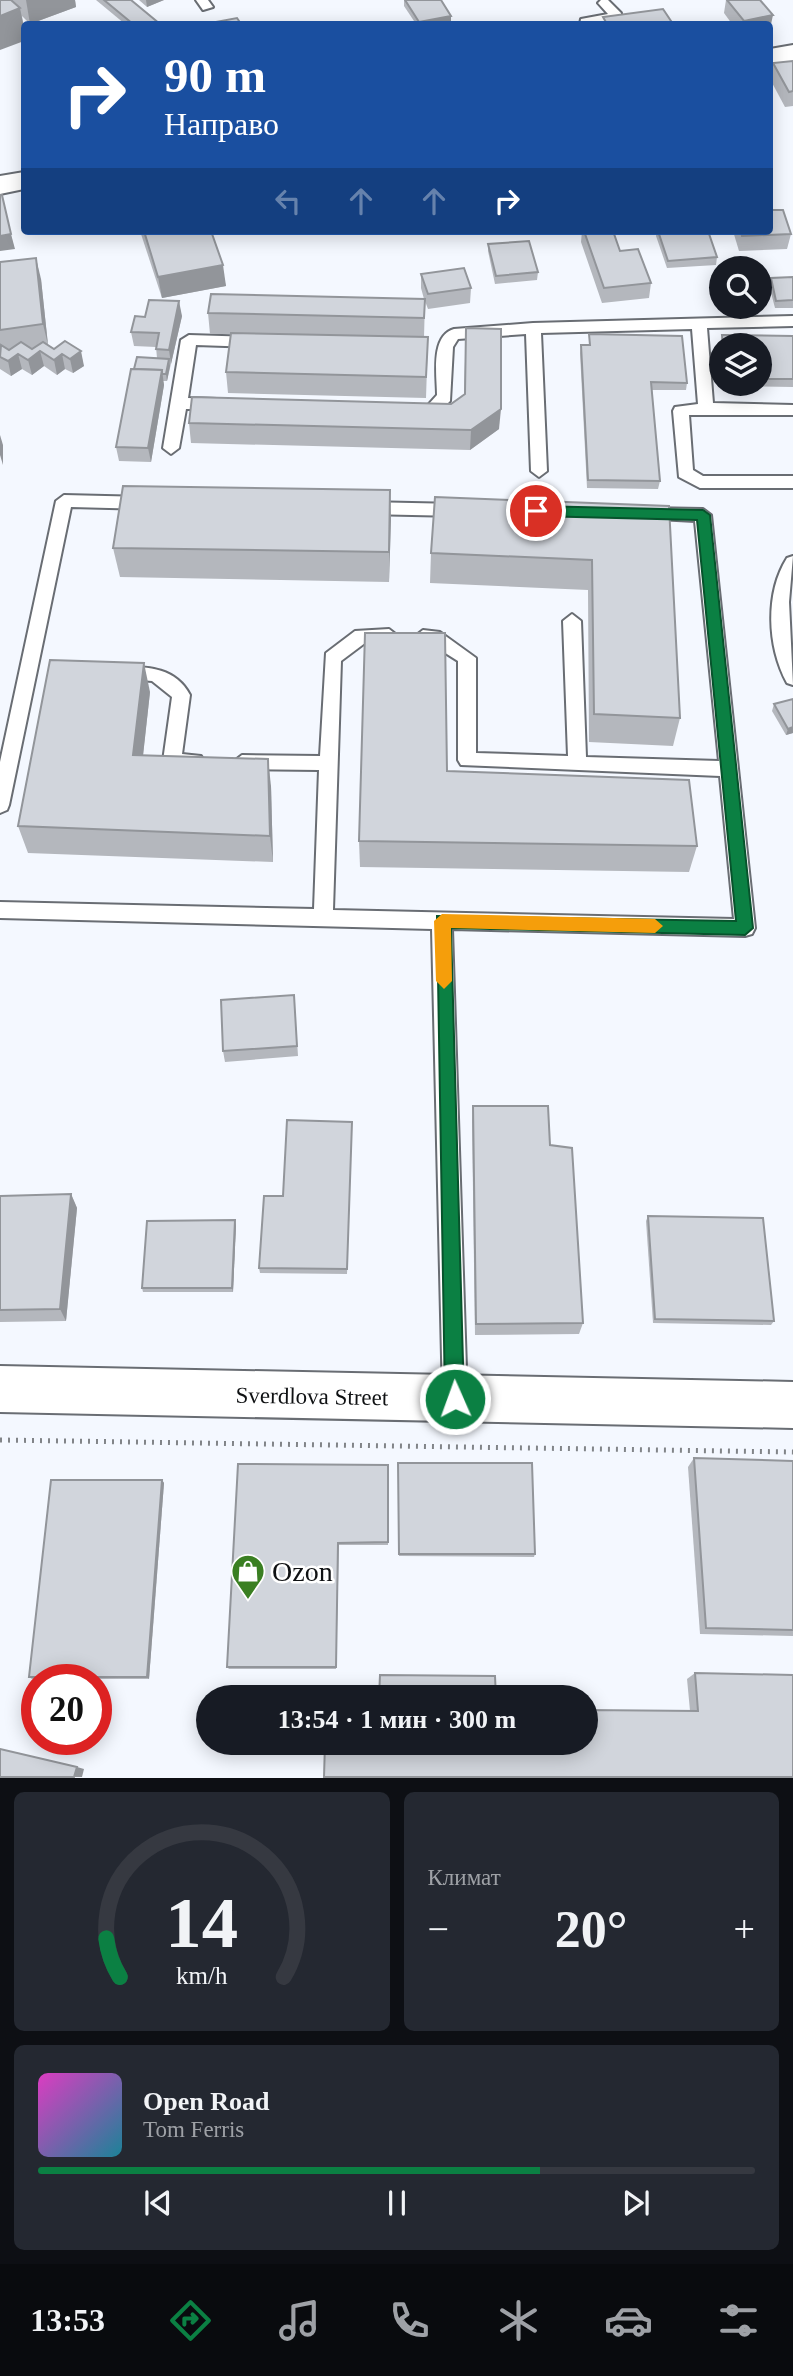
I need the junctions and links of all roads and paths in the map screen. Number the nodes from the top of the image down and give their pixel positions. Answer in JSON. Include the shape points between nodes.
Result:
{"nodes":[{"id":1,"x":604,"y":3,"type":"dead end"},
{"id":2,"x":591,"y":21,"type":"edge"},
{"id":3,"x":793,"y":53,"type":"edge"},
{"id":4,"x":773,"y":56,"type":"edge"},
{"id":5,"x":21,"y":182,"type":"edge"},
{"id":6,"x":0,"y":185,"type":"edge"},
{"id":7,"x":793,"y":321,"type":"edge"},
{"id":8,"x":699,"y":322,"type":"junction"},
{"id":9,"x":533,"y":328,"type":"junction"},
{"id":10,"x":270,"y":342,"type":"edge"},
{"id":11,"x":179,"y":403,"type":"junction"},
{"id":12,"x":232,"y":405,"type":"edge"},
{"id":13,"x":706,"y":408,"type":"junction"},
{"id":14,"x":406,"y":410,"type":"edge"},
{"id":15,"x":793,"y":410,"type":"edge"},
{"id":16,"x":171,"y":448,"type":"dead end"},
{"id":17,"x":539,"y":471,"type":"dead end"},
{"id":18,"x":793,"y":482,"type":"edge"},
{"id":19,"x":161,"y":503,"type":"edge"},
{"id":20,"x":342,"y":507,"type":"edge"},
{"id":21,"x":481,"y":510,"type":"edge"},
{"id":22,"x":634,"y":513,"type":"edge"},
{"id":23,"x":793,"y":562,"type":"edge"},
{"id":24,"x":572,"y":621,"type":"dead end"},
{"id":25,"x":105,"y":673,"type":"edge"},
{"id":26,"x":793,"y":678,"type":"edge"},
{"id":27,"x":329,"y":763,"type":"junction"},
{"id":28,"x":577,"y":763,"type":"junction"},
{"id":29,"x":729,"y":769,"type":"junction"},
{"id":30,"x":0,"y":805,"type":"edge"},
{"id":31,"x":0,"y":910,"type":"edge"},
{"id":32,"x":323,"y":918,"type":"junction"},
{"id":33,"x":442,"y":921,"type":"junction"},
{"id":34,"x":0,"y":1389,"type":"edge"},
{"id":35,"x":455,"y":1399,"type":"junction"},
{"id":36,"x":793,"y":1405,"type":"edge"},
{"id":37,"x":0,"y":1440,"type":"edge"},
{"id":38,"x":793,"y":1452,"type":"edge"}],
"edges":[{"from":1,"to":2,"type":"lane","via":[[617,16]]},
{"from":3,"to":4,"type":"street"},
{"from":5,"to":6,"type":"street"},
{"from":7,"to":8,"type":"lane"},
{"from":8,"to":9,"type":"lane"},
{"from":8,"to":13,"type":"lane"},
{"from":9,"to":14,"type":"lane","via":[[454,334],[438,346],[445,397],[432,410]]},
{"from":9,"to":17,"type":"lane"},
{"from":10,"to":11,"type":"lane","via":[[189,340]]},
{"from":11,"to":12,"type":"lane"},
{"from":11,"to":16,"type":"lane"},
{"from":13,"to":15,"type":"lane"},
{"from":13,"to":18,"type":"lane","via":[[681,411],[685,472],[700,482]]},
{"from":19,"to":30,"type":"lane","via":[[64,501],[34,671]]},
{"from":20,"to":21,"type":"lane"},
{"from":22,"to":29,"type":"lane","via":[[703,515]]},
{"from":23,"to":26,"type":"lane","via":[[780,592],[784,657]]},
{"from":24,"to":28,"type":"lane"},
{"from":25,"to":27,"type":"lane","via":[[156,674],[181,695],[173,761]]},
{"from":27,"to":28,"type":"lane","via":[[332,658],[362,636],[434,637],[467,658],[467,760]]},
{"from":27,"to":32,"type":"lane"},
{"from":28,"to":29,"type":"lane"},
{"from":29,"to":33,"type":"lane","via":[[745,928]]},
{"from":31,"to":32,"type":"lane"},
{"from":32,"to":33,"type":"lane"},
{"from":33,"to":35,"type":"lane"},
{"from":34,"to":35,"type":"street","name":"Sverdlova Street"},
{"from":35,"to":36,"type":"street","name":"Sverdlova Street"},
{"from":37,"to":38,"type":"path"}]}
